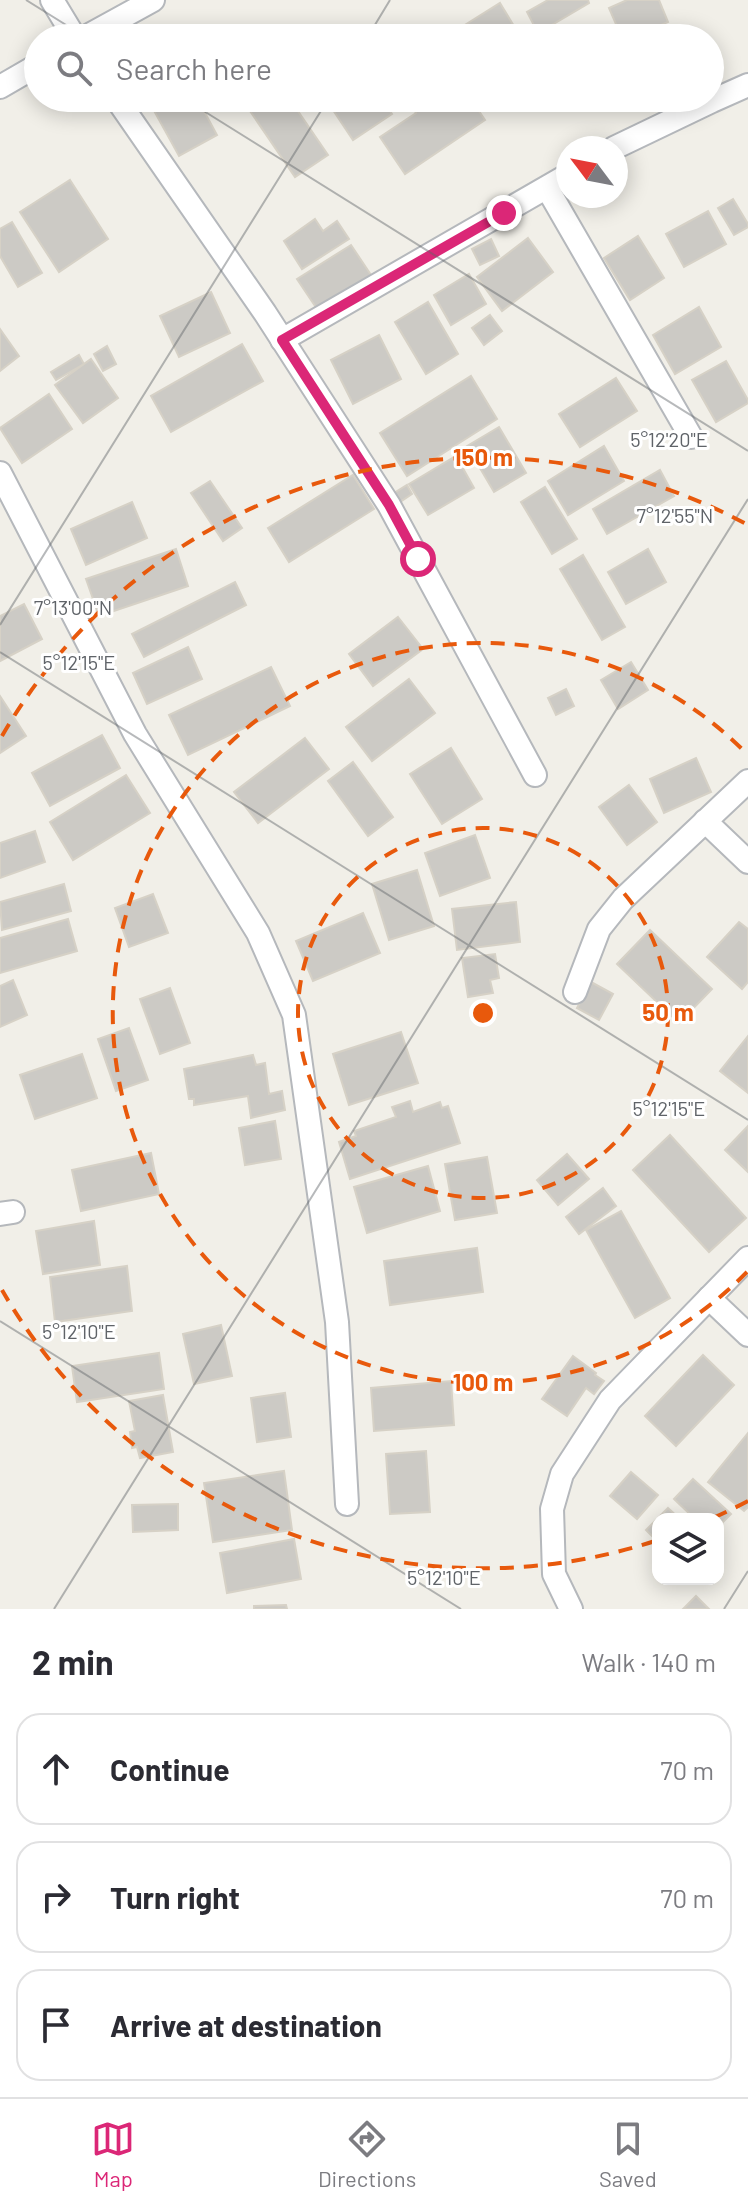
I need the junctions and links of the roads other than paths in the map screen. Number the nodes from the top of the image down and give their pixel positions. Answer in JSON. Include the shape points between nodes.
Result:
{"nodes":[{"id":1,"x":52,"y":0,"type":"edge"},
{"id":2,"x":153,"y":0,"type":"edge"},
{"id":3,"x":67,"y":24,"type":"edge"},
{"id":4,"x":109,"y":24,"type":"edge"},
{"id":5,"x":24,"y":73,"type":"edge"},
{"id":6,"x":748,"y":85,"type":"edge"},
{"id":7,"x":0,"y":87,"type":"edge"},
{"id":8,"x":724,"y":96,"type":"edge"},
{"id":9,"x":126,"y":112,"type":"edge"},
{"id":10,"x":689,"y":112,"type":"edge"},
{"id":11,"x":628,"y":141,"type":"edge"},
{"id":12,"x":556,"y":182,"type":"edge"},
{"id":13,"x":547,"y":188,"type":"junction"},
{"id":14,"x":282,"y":340,"type":"junction"},
{"id":15,"x":691,"y":437,"type":"dead end"},
{"id":16,"x":0,"y":473,"type":"edge"},
{"id":17,"x":535,"y":775,"type":"dead end"},
{"id":18,"x":748,"y":781,"type":"edge"},
{"id":19,"x":705,"y":821,"type":"junction"},
{"id":20,"x":748,"y":862,"type":"edge"},
{"id":21,"x":575,"y":992,"type":"dead end"},
{"id":22,"x":748,"y":1258,"type":"edge"},
{"id":23,"x":709,"y":1298,"type":"junction"},
{"id":24,"x":748,"y":1335,"type":"edge"},
{"id":25,"x":347,"y":1504,"type":"dead end"},
{"id":26,"x":571,"y":1609,"type":"edge"}],
"edges":[{"from":1,"to":3,"type":"street"},
{"from":2,"to":4,"type":"street"},
{"from":5,"to":7,"type":"street"},
{"from":6,"to":8,"type":"street"},
{"from":9,"to":14,"type":"street"},
{"from":10,"to":11,"type":"street"},
{"from":12,"to":13,"type":"street"},
{"from":13,"to":14,"type":"street"},
{"from":13,"to":15,"type":"street"},
{"from":14,"to":17,"type":"street","via":[[389,505]]},
{"from":16,"to":25,"type":"street","via":[[135,734],[258,933],[294,1015],[337,1322]]},
{"from":18,"to":19,"type":"street"},
{"from":19,"to":20,"type":"street"},
{"from":19,"to":21,"type":"street","via":[[599,929]]},
{"from":22,"to":23,"type":"street"},
{"from":23,"to":24,"type":"street"},
{"from":23,"to":26,"type":"street","via":[[610,1400],[562,1474],[552,1509],[554,1574]]}]}
